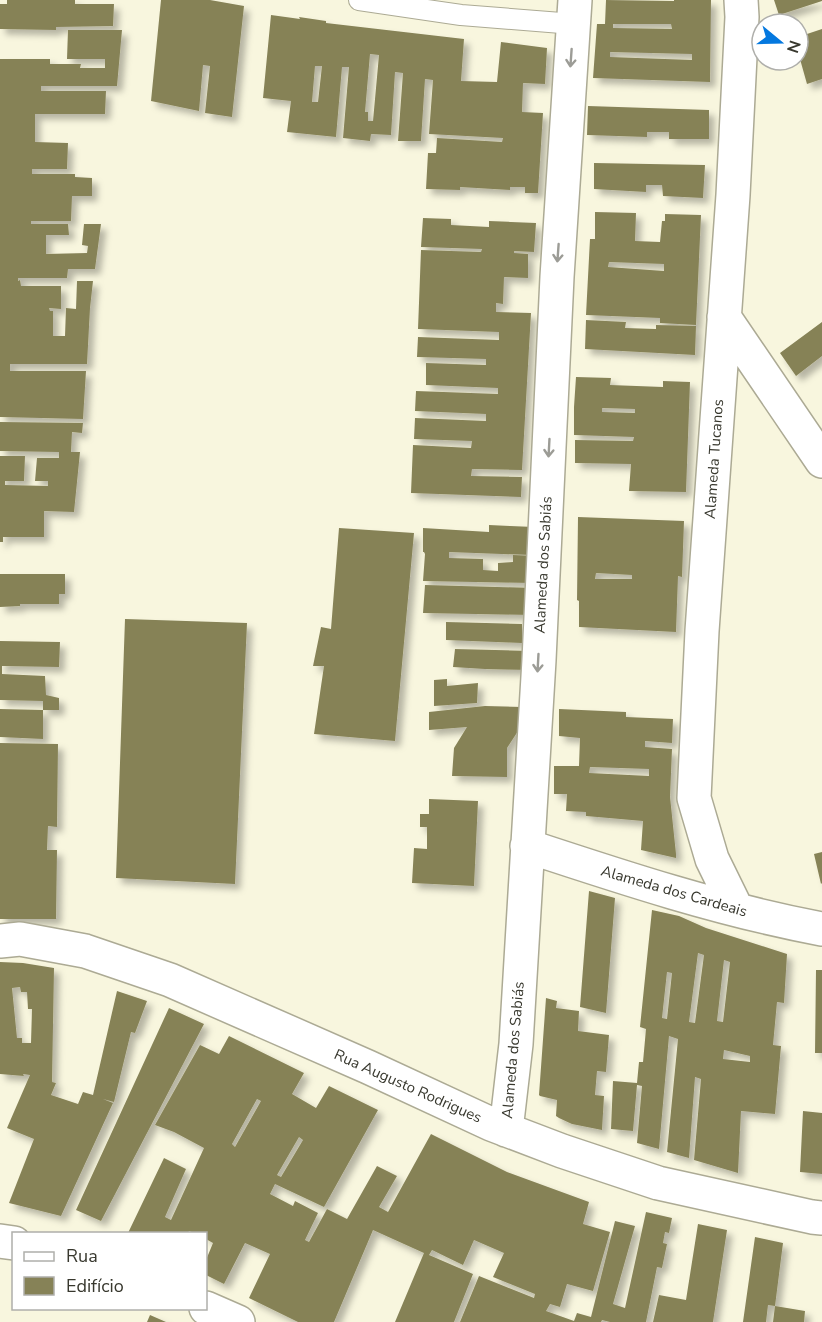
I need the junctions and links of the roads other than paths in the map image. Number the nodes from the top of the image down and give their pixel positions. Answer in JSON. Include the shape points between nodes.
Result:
{"nodes":[{"id":1,"x":359,"y":0,"type":"edge"},
{"id":2,"x":741,"y":0,"type":"edge"},
{"id":3,"x":574,"y":12,"type":"edge"},
{"id":4,"x":724,"y":317,"type":"junction"},
{"id":5,"x":822,"y":461,"type":"edge"},
{"id":6,"x":527,"y":846,"type":"junction"},
{"id":7,"x":737,"y":910,"type":"junction"},
{"id":8,"x":822,"y":929,"type":"edge"},
{"id":9,"x":0,"y":940,"type":"edge"},
{"id":10,"x":506,"y":1130,"type":"junction"},
{"id":11,"x":822,"y":1218,"type":"edge"},
{"id":12,"x":207,"y":1308,"type":"edge"},
{"id":13,"x":238,"y":1322,"type":"edge"}],
"edges":[{"from":1,"to":3,"type":"lane","via":[[461,15]]},
{"from":2,"to":4,"type":"street","name":"Alameda Tucanos"},
{"from":3,"to":6,"type":"street","name":"Alameda dos Sabiás","one_way":true},
{"from":4,"to":5,"type":"street"},
{"from":4,"to":7,"type":"street","name":"Alameda Tucanos","via":[[694,798],[712,859]]},
{"from":6,"to":7,"type":"street","name":"Alameda dos Cardeais"},
{"from":6,"to":10,"type":"street","name":"Alameda dos Sabiás","via":[[516,1044]]},
{"from":7,"to":8,"type":"street","name":"Alameda dos Cardeais"},
{"from":9,"to":10,"type":"street","name":"Rua Augusto Rodrigues","via":[[20,939],[85,951],[170,980]]},
{"from":10,"to":11,"type":"street","name":"Rua Augusto Rodrigues","via":[[658,1183]]},
{"from":12,"to":13,"type":"street"}]}
